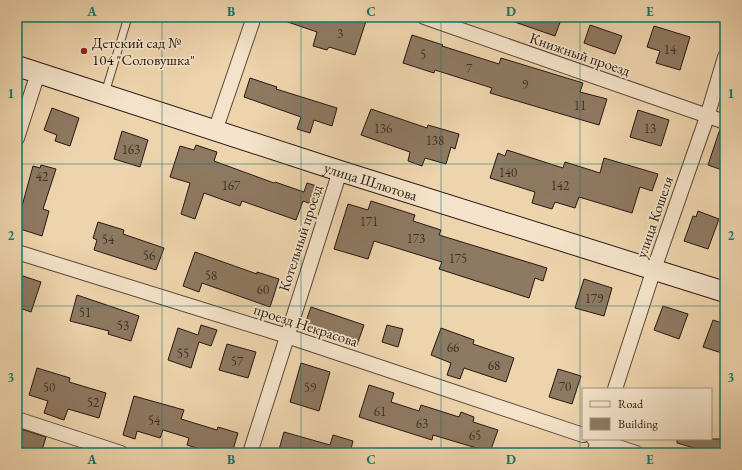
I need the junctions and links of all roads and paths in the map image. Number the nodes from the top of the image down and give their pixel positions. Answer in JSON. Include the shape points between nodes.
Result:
{"nodes":[{"id":1,"x":128,"y":17,"type":"edge"},
{"id":2,"x":254,"y":17,"type":"edge"},
{"id":3,"x":424,"y":17,"type":"edge"},
{"id":4,"x":725,"y":57,"type":"edge"},
{"id":5,"x":17,"y":66,"type":"edge"},
{"id":6,"x":38,"y":73,"type":"junction"},
{"id":7,"x":105,"y":95,"type":"junction"},
{"id":8,"x":706,"y":117,"type":"junction"},
{"id":9,"x":725,"y":122,"type":"edge"},
{"id":10,"x":215,"y":131,"type":"junction"},
{"id":11,"x":17,"y":138,"type":"edge"},
{"id":12,"x":340,"y":171,"type":"junction"},
{"id":13,"x":17,"y":252,"type":"edge"},
{"id":14,"x":654,"y":269,"type":"junction"},
{"id":15,"x":725,"y":292,"type":"edge"},
{"id":16,"x":287,"y":336,"type":"junction"},
{"id":17,"x":615,"y":388,"type":"edge"},
{"id":18,"x":17,"y":419,"type":"edge"},
{"id":19,"x":582,"y":435,"type":"edge"},
{"id":20,"x":596,"y":443,"type":"edge"},
{"id":21,"x":121,"y":453,"type":"edge"},
{"id":22,"x":250,"y":453,"type":"edge"},
{"id":23,"x":636,"y":453,"type":"edge"}],
"edges":[{"from":1,"to":7,"type":"lane"},
{"from":2,"to":10,"type":"street"},
{"from":3,"to":8,"type":"street","name":"Книжный проезд"},
{"from":4,"to":8,"type":"street","name":"улица Кошеля"},
{"from":5,"to":6,"type":"main road","name":"улица Шлютова"},
{"from":6,"to":7,"type":"main road","name":"улица Шлютова"},
{"from":6,"to":11,"type":"street"},
{"from":7,"to":10,"type":"main road","name":"улица Шлютова"},
{"from":8,"to":9,"type":"street","name":"Книжный проезд"},
{"from":8,"to":14,"type":"street","name":"улица Кошеля"},
{"from":10,"to":12,"type":"main road","name":"улица Шлютова"},
{"from":12,"to":14,"type":"main road","name":"улица Шлютова"},
{"from":12,"to":16,"type":"street","name":"Котельный проезд"},
{"from":13,"to":16,"type":"street","name":"проезд Некрасова"},
{"from":14,"to":15,"type":"main road","name":"улица Шлютова"},
{"from":14,"to":17,"type":"street","name":"улица Кошеля"},
{"from":16,"to":19,"type":"street","name":"проезд Некрасова"},
{"from":16,"to":22,"type":"street","name":"Котельный проезд"},
{"from":18,"to":21,"type":"street"},
{"from":20,"to":23,"type":"street"}]}
